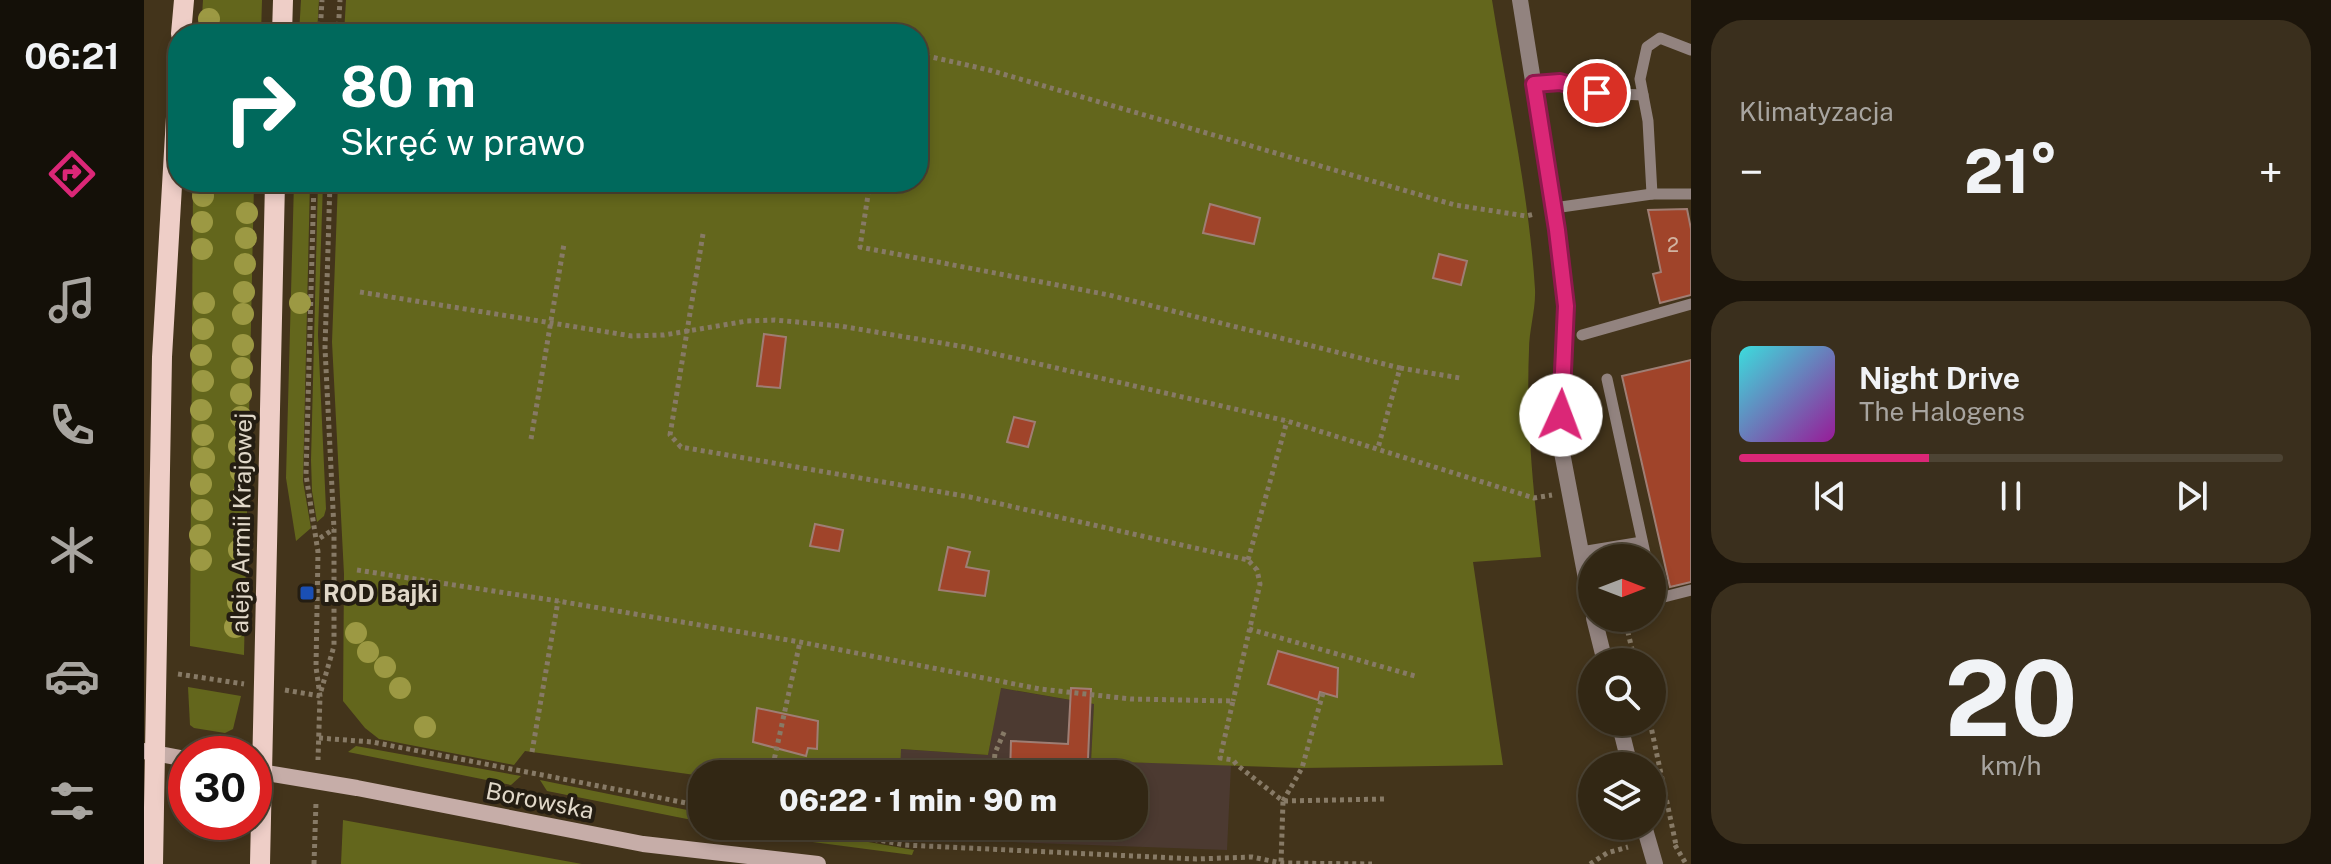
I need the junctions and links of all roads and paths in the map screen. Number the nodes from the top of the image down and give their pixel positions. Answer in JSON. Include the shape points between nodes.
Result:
{"nodes":[{"id":1,"x":184,"y":0,"type":"edge"},
{"id":2,"x":283,"y":0,"type":"edge"},
{"id":3,"x":322,"y":0,"type":"edge"},
{"id":4,"x":340,"y":0,"type":"edge"},
{"id":5,"x":1520,"y":0,"type":"edge"},
{"id":6,"x":182,"y":24,"type":"edge"},
{"id":7,"x":282,"y":24,"type":"edge"},
{"id":8,"x":321,"y":24,"type":"edge"},
{"id":9,"x":339,"y":24,"type":"edge"},
{"id":10,"x":1691,"y":50,"type":"edge"},
{"id":11,"x":928,"y":56,"type":"edge"},
{"id":12,"x":1534,"y":84,"type":"junction"},
{"id":13,"x":1643,"y":95,"type":"junction"},
{"id":14,"x":172,"y":192,"type":"edge"},
{"id":15,"x":275,"y":192,"type":"edge"},
{"id":16,"x":314,"y":192,"type":"edge"},
{"id":17,"x":330,"y":192,"type":"edge"},
{"id":18,"x":868,"y":192,"type":"edge"},
{"id":19,"x":1652,"y":194,"type":"junction"},
{"id":20,"x":1691,"y":194,"type":"edge"},
{"id":21,"x":1554,"y":208,"type":"junction"},
{"id":22,"x":1526,"y":216,"type":"dead end"},
{"id":23,"x":703,"y":234,"type":"dead end"},
{"id":24,"x":564,"y":244,"type":"dead end"},
{"id":25,"x":360,"y":292,"type":"dead end"},
{"id":26,"x":1691,"y":304,"type":"edge"},
{"id":27,"x":551,"y":323,"type":"junction"},
{"id":28,"x":687,"y":330,"type":"junction"},
{"id":29,"x":1582,"y":335,"type":"dead end"},
{"id":30,"x":1400,"y":368,"type":"junction"},
{"id":31,"x":1460,"y":378,"type":"dead end"},
{"id":32,"x":1607,"y":379,"type":"dead end"},
{"id":33,"x":1287,"y":421,"type":"junction"},
{"id":34,"x":531,"y":439,"type":"dead end"},
{"id":35,"x":1378,"y":448,"type":"junction"},
{"id":36,"x":1534,"y":498,"type":"dead end"},
{"id":37,"x":334,"y":529,"type":"junction"},
{"id":38,"x":318,"y":538,"type":"junction"},
{"id":39,"x":1642,"y":542,"type":"joint"},
{"id":40,"x":1579,"y":544,"type":"edge"},
{"id":41,"x":1630,"y":544,"type":"edge"},
{"id":42,"x":1248,"y":560,"type":"junction"},
{"id":43,"x":357,"y":570,"type":"dead end"},
{"id":44,"x":1691,"y":590,"type":"edge"},
{"id":45,"x":1666,"y":596,"type":"edge"},
{"id":46,"x":558,"y":601,"type":"junction"},
{"id":47,"x":1249,"y":629,"type":"junction"},
{"id":48,"x":800,"y":642,"type":"junction"},
{"id":49,"x":186,"y":675,"type":"dead end"},
{"id":50,"x":1415,"y":676,"type":"dead end"},
{"id":51,"x":248,"y":685,"type":"dead end"},
{"id":52,"x":291,"y":691,"type":"dead end"},
{"id":53,"x":1323,"y":693,"type":"dead end"},
{"id":54,"x":320,"y":696,"type":"junction"},
{"id":55,"x":1233,"y":701,"type":"junction"},
{"id":56,"x":1005,"y":730,"type":"dead end"},
{"id":57,"x":259,"y":736,"type":"edge"},
{"id":58,"x":1653,"y":736,"type":"edge"},
{"id":59,"x":149,"y":752,"type":"edge"},
{"id":60,"x":532,"y":752,"type":"dead end"},
{"id":61,"x":774,"y":760,"type":"edge"},
{"id":62,"x":994,"y":760,"type":"edge"},
{"id":63,"x":272,"y":774,"type":"edge"},
{"id":64,"x":1386,"y":799,"type":"dead end"},
{"id":65,"x":1283,"y":801,"type":"junction"},
{"id":66,"x":688,"y":803,"type":"edge"},
{"id":67,"x":316,"y":818,"type":"dead end"},
{"id":68,"x":259,"y":840,"type":"edge"},
{"id":69,"x":878,"y":840,"type":"edge"},
{"id":70,"x":1648,"y":840,"type":"edge"},
{"id":71,"x":1676,"y":845,"type":"dead end"},
{"id":72,"x":1629,"y":847,"type":"dead end"},
{"id":73,"x":153,"y":862,"type":"edge"},
{"id":74,"x":1281,"y":863,"type":"edge"},
{"id":75,"x":260,"y":864,"type":"edge"},
{"id":76,"x":314,"y":864,"type":"edge"},
{"id":77,"x":818,"y":864,"type":"edge"},
{"id":78,"x":1372,"y":864,"type":"edge"},
{"id":79,"x":1590,"y":864,"type":"edge"},
{"id":80,"x":1655,"y":864,"type":"edge"}],
"edges":[{"from":1,"to":6,"type":"main road"},
{"from":2,"to":7,"type":"main road"},
{"from":3,"to":8,"type":"path"},
{"from":4,"to":9,"type":"path"},
{"from":5,"to":12,"type":"street"},
{"from":10,"to":13,"type":"lane","via":[[1660,38],[1647,47],[1640,79]]},
{"from":11,"to":22,"type":"path","via":[[1455,205]]},
{"from":12,"to":13,"type":"lane","via":[[1549,81],[1597,93]]},
{"from":12,"to":21,"type":"street"},
{"from":13,"to":19,"type":"lane"},
{"from":14,"to":59,"type":"main road"},
{"from":15,"to":57,"type":"main road","name":"aleja Armii Krajowej"},
{"from":16,"to":38,"type":"path","via":[[306,475]]},
{"from":17,"to":37,"type":"path","via":[[325,348]]},
{"from":18,"to":30,"type":"path","via":[[860,247],[1109,295]]},
{"from":19,"to":20,"type":"lane"},
{"from":19,"to":21,"type":"lane"},
{"from":21,"to":40,"type":"street","via":[[1566,306],[1560,442]]},
{"from":23,"to":28,"type":"path"},
{"from":24,"to":27,"type":"path"},
{"from":25,"to":27,"type":"path"},
{"from":26,"to":29,"type":"lane"},
{"from":27,"to":28,"type":"path","via":[[632,336]]},
{"from":27,"to":34,"type":"path"},
{"from":28,"to":33,"type":"path","via":[[775,320],[840,326],[965,347]]},
{"from":28,"to":42,"type":"path","via":[[670,435],[681,447],[970,497]]},
{"from":30,"to":31,"type":"path"},
{"from":30,"to":35,"type":"path"},
{"from":32,"to":39,"type":"lane"},
{"from":33,"to":35,"type":"path"},
{"from":33,"to":42,"type":"path"},
{"from":35,"to":36,"type":"path"},
{"from":37,"to":38,"type":"path"},
{"from":37,"to":54,"type":"path","via":[[334,646]]},
{"from":38,"to":54,"type":"path"},
{"from":39,"to":41,"type":"lane"},
{"from":42,"to":47,"type":"path","via":[[1260,584]]},
{"from":43,"to":46,"type":"path"},
{"from":44,"to":45,"type":"lane"},
{"from":46,"to":48,"type":"path"},
{"from":46,"to":60,"type":"path"},
{"from":47,"to":50,"type":"path"},
{"from":47,"to":55,"type":"path"},
{"from":48,"to":55,"type":"path","via":[[1040,689],[1131,699]]},
{"from":48,"to":61,"type":"path"},
{"from":49,"to":51,"type":"path"},
{"from":52,"to":54,"type":"path"},
{"from":53,"to":65,"type":"path","via":[[1302,768]]},
{"from":54,"to":66,"type":"path","via":[[319,741],[372,742]]},
{"from":55,"to":65,"type":"path","via":[[1220,758],[1233,760]]},
{"from":56,"to":62,"type":"path"},
{"from":58,"to":71,"type":"path"},
{"from":59,"to":73,"type":"main road"},
{"from":63,"to":77,"type":"street","name":"Borowska","via":[[643,844]]},
{"from":64,"to":65,"type":"path"},
{"from":65,"to":74,"type":"path"},
{"from":67,"to":76,"type":"path"},
{"from":68,"to":75,"type":"main road","name":"aleja Armii Krajowej"},
{"from":69,"to":74,"type":"path","via":[[1196,859],[1252,857]]},
{"from":70,"to":80,"type":"street"},
{"from":72,"to":79,"type":"path"},
{"from":74,"to":78,"type":"path"}]}
